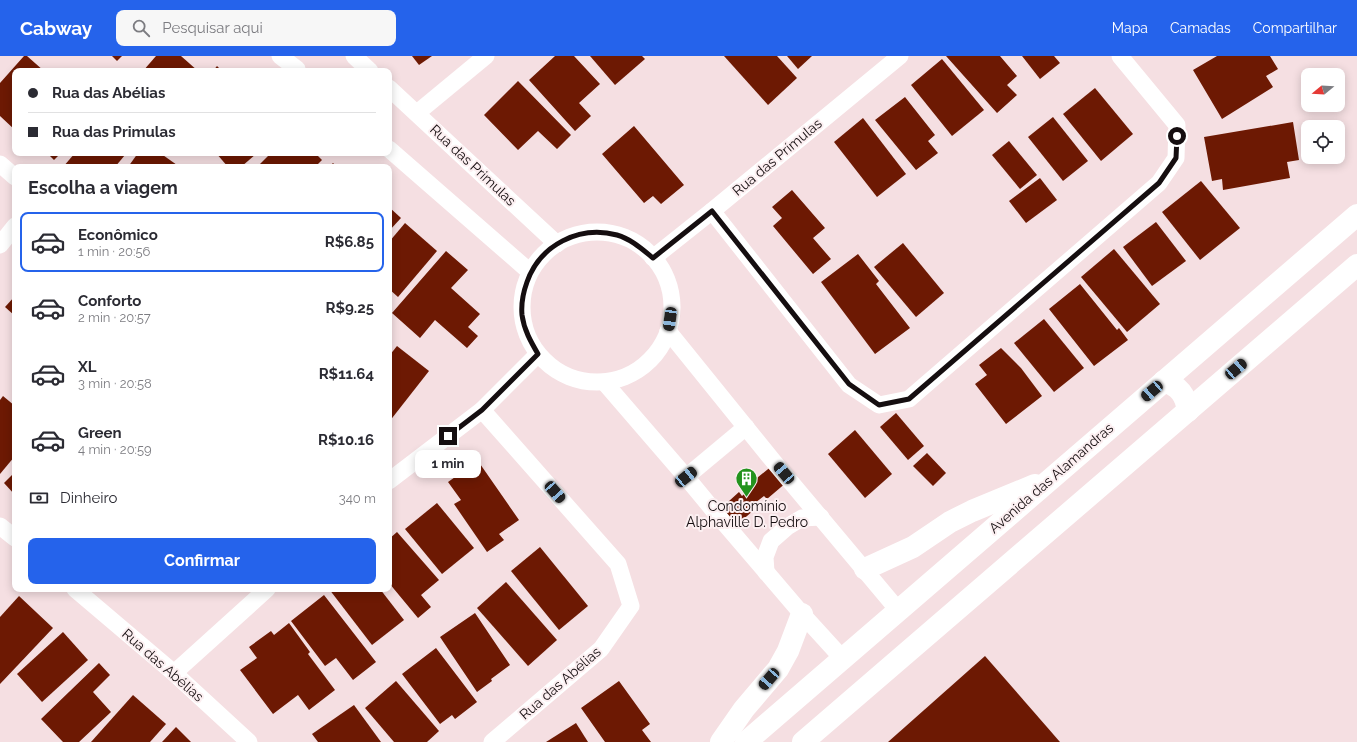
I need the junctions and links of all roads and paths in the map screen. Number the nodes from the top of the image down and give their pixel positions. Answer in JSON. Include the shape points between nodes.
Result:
{"nodes":[{"id":1,"x":280,"y":56,"type":"edge"},
{"id":2,"x":354,"y":56,"type":"edge"},
{"id":3,"x":486,"y":56,"type":"edge"},
{"id":4,"x":900,"y":56,"type":"edge"},
{"id":5,"x":1120,"y":56,"type":"edge"},
{"id":6,"x":295,"y":65,"type":"edge"},
{"id":7,"x":367,"y":68,"type":"edge"},
{"id":8,"x":392,"y":91,"type":"edge"},
{"id":9,"x":417,"y":113,"type":"junction"},
{"id":10,"x":392,"y":152,"type":"edge"},
{"id":11,"x":0,"y":164,"type":"edge"},
{"id":12,"x":12,"y":174,"type":"edge"},
{"id":13,"x":712,"y":211,"type":"junction"},
{"id":14,"x":1357,"y":215,"type":"edge"},
{"id":15,"x":12,"y":230,"type":"edge"},
{"id":16,"x":557,"y":244,"type":"junction"},
{"id":17,"x":0,"y":245,"type":"edge"},
{"id":18,"x":653,"y":258,"type":"junction"},
{"id":19,"x":1357,"y":265,"type":"edge"},
{"id":20,"x":530,"y":272,"type":"junction"},
{"id":21,"x":668,"y":331,"type":"junction"},
{"id":22,"x":538,"y":354,"type":"junction"},
{"id":23,"x":1164,"y":381,"type":"junction"},
{"id":24,"x":604,"y":382,"type":"junction"},
{"id":25,"x":482,"y":410,"type":"junction"},
{"id":26,"x":1188,"y":411,"type":"junction"},
{"id":27,"x":746,"y":427,"type":"junction"},
{"id":28,"x":686,"y":477,"type":"junction"},
{"id":29,"x":1052,"y":477,"type":"junction"},
{"id":30,"x":392,"y":479,"type":"edge"},
{"id":31,"x":821,"y":518,"type":"junction"},
{"id":32,"x":0,"y":526,"type":"edge"},
{"id":33,"x":12,"y":536,"type":"edge"},
{"id":34,"x":865,"y":569,"type":"junction"},
{"id":35,"x":766,"y":572,"type":"junction"},
{"id":36,"x":79,"y":592,"type":"edge"},
{"id":37,"x":264,"y":592,"type":"edge"},
{"id":38,"x":898,"y":610,"type":"junction"},
{"id":39,"x":802,"y":614,"type":"junction"},
{"id":40,"x":843,"y":659,"type":"junction"},
{"id":41,"x":174,"y":673,"type":"junction"},
{"id":42,"x":249,"y":742,"type":"edge"},
{"id":43,"x":492,"y":742,"type":"edge"},
{"id":44,"x":721,"y":742,"type":"edge"},
{"id":45,"x":746,"y":742,"type":"edge"},
{"id":46,"x":803,"y":742,"type":"edge"}],
"edges":[{"from":1,"to":6,"type":"street"},
{"from":2,"to":7,"type":"street"},
{"from":3,"to":9,"type":"street"},
{"from":4,"to":13,"type":"street","name":"Rua das Prímulas"},
{"from":5,"to":13,"type":"street","via":[[1178,125],[1176,158],[1159,183],[909,399],[879,405],[849,384]]},
{"from":8,"to":9,"type":"street","name":"Rua das Primulas"},
{"from":9,"to":16,"type":"street","name":"Rua das Primulas"},
{"from":10,"to":20,"type":"street"},
{"from":11,"to":12,"type":"street"},
{"from":13,"to":18,"type":"street","name":"Rua das Prímulas"},
{"from":14,"to":23,"type":"street","name":"Avenida das Alamandras"},
{"from":15,"to":17,"type":"street"},
{"from":16,"to":18,"type":"street","via":[[576,235],[597,232],[618,235],[637,244]]},
{"from":16,"to":20,"type":"street","via":[[542,256]]},
{"from":18,"to":21,"type":"street","via":[[666,280],[672,306]]},
{"from":19,"to":26,"type":"street"},
{"from":20,"to":22,"type":"street","via":[[523,293],[522,314],[527,336]]},
{"from":21,"to":24,"type":"street","via":[[658,351],[644,366],[625,378]]},
{"from":21,"to":27,"type":"street"},
{"from":22,"to":24,"type":"street","via":[[557,371],[579,381]]},
{"from":22,"to":25,"type":"street"},
{"from":23,"to":26,"type":"street","via":[[1181,391]]},
{"from":23,"to":29,"type":"street","name":"Avenida das Alamandras"},
{"from":24,"to":28,"type":"street"},
{"from":25,"to":30,"type":"street"},
{"from":25,"to":43,"type":"street","name":"Rua das Abélias","via":[[618,564],[631,606],[601,649]]},
{"from":26,"to":46,"type":"street"},
{"from":27,"to":28,"type":"street"},
{"from":27,"to":31,"type":"street"},
{"from":28,"to":35,"type":"street"},
{"from":29,"to":34,"type":"street","via":[[972,511],[950,522],[913,547]]},
{"from":29,"to":38,"type":"street","name":"Avenida das Alamandras"},
{"from":31,"to":34,"type":"street"},
{"from":31,"to":35,"type":"street","via":[[802,518],[771,541],[765,557]]},
{"from":32,"to":33,"type":"street"},
{"from":34,"to":38,"type":"street"},
{"from":35,"to":39,"type":"street"},
{"from":36,"to":41,"type":"street","name":"Rua das Abélias"},
{"from":37,"to":41,"type":"street"},
{"from":38,"to":40,"type":"street","name":"Avenida das Alamandras"},
{"from":39,"to":40,"type":"street"},
{"from":39,"to":44,"type":"street","via":[[778,669],[744,709]]},
{"from":40,"to":45,"type":"street","name":"Avenida das Alamandras"},
{"from":41,"to":42,"type":"street","name":"Rua das Abélias"}]}
